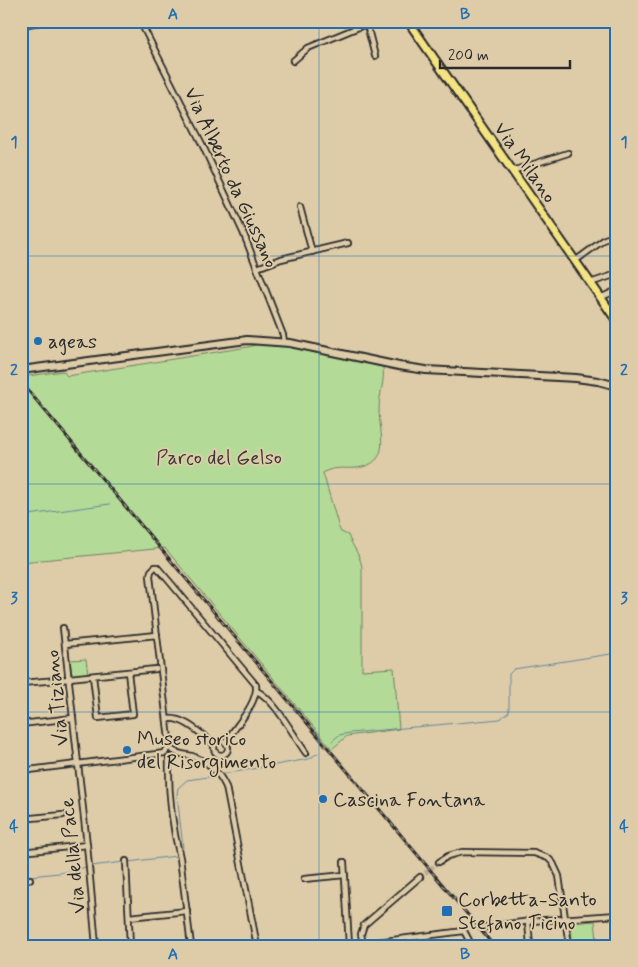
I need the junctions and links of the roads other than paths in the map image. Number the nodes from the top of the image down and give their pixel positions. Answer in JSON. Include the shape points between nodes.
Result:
{"nodes":[{"id":1,"x":48,"y":21,"type":"edge"},
{"id":2,"x":140,"y":21,"type":"edge"},
{"id":3,"x":408,"y":21,"type":"edge"},
{"id":4,"x":366,"y":23,"type":"edge"},
{"id":5,"x":21,"y":25,"type":"edge"},
{"id":6,"x":375,"y":56,"type":"dead end"},
{"id":7,"x":293,"y":62,"type":"dead end"},
{"id":8,"x":568,"y":153,"type":"dead end"},
{"id":9,"x":512,"y":170,"type":"junction"},
{"id":10,"x":300,"y":208,"type":"dead end"},
{"id":11,"x":617,"y":236,"type":"edge"},
{"id":12,"x":348,"y":243,"type":"dead end"},
{"id":13,"x":312,"y":252,"type":"junction"},
{"id":14,"x":575,"y":261,"type":"junction"},
{"id":15,"x":257,"y":268,"type":"junction"},
{"id":16,"x":617,"y":274,"type":"edge"},
{"id":17,"x":590,"y":283,"type":"junction"},
{"id":18,"x":617,"y":290,"type":"edge"},
{"id":19,"x":600,"y":298,"type":"junction"},
{"id":20,"x":617,"y":321,"type":"edge"},
{"id":21,"x":287,"y":342,"type":"junction"},
{"id":22,"x":21,"y":370,"type":"edge"},
{"id":23,"x":617,"y":386,"type":"edge"},
{"id":24,"x":64,"y":628,"type":"dead end"},
{"id":25,"x":157,"y":635,"type":"junction"},
{"id":26,"x":66,"y":644,"type":"junction"},
{"id":27,"x":156,"y":669,"type":"dead end"},
{"id":28,"x":128,"y":672,"type":"junction"},
{"id":29,"x":93,"y":676,"type":"junction"},
{"id":30,"x":70,"y":679,"type":"junction"},
{"id":31,"x":21,"y":683,"type":"edge"},
{"id":32,"x":257,"y":691,"type":"junction"},
{"id":33,"x":73,"y":718,"type":"junction"},
{"id":34,"x":167,"y":719,"type":"junction"},
{"id":35,"x":21,"y":724,"type":"edge"},
{"id":36,"x":226,"y":742,"type":"junction"},
{"id":37,"x":215,"y":744,"type":"junction"},
{"id":38,"x":172,"y":750,"type":"junction"},
{"id":39,"x":306,"y":753,"type":"dead end"},
{"id":40,"x":167,"y":755,"type":"junction"},
{"id":41,"x":78,"y":764,"type":"junction"},
{"id":42,"x":21,"y":771,"type":"edge"},
{"id":43,"x":63,"y":815,"type":"dead end"},
{"id":44,"x":21,"y":819,"type":"edge"},
{"id":45,"x":87,"y":845,"type":"junction"},
{"id":46,"x":21,"y":852,"type":"edge"},
{"id":47,"x":126,"y":862,"type":"dead end"},
{"id":48,"x":344,"y":862,"type":"dead end"},
{"id":49,"x":439,"y":862,"type":"tunnel mouth"},
{"id":50,"x":345,"y":875,"type":"junction"},
{"id":51,"x":420,"y":877,"type":"tunnel mouth"},
{"id":52,"x":30,"y":879,"type":"dead end"},
{"id":53,"x":304,"y":879,"type":"dead end"},
{"id":54,"x":21,"y":880,"type":"edge"},
{"id":55,"x":187,"y":911,"type":"junction"},
{"id":56,"x":617,"y":915,"type":"edge"},
{"id":57,"x":129,"y":917,"type":"junction"},
{"id":58,"x":565,"y":918,"type":"junction"},
{"id":59,"x":525,"y":922,"type":"junction"},
{"id":60,"x":485,"y":928,"type":"dead end"},
{"id":61,"x":347,"y":945,"type":"edge"},
{"id":62,"x":363,"y":945,"type":"edge"},
{"id":63,"x":96,"y":946,"type":"edge"},
{"id":64,"x":130,"y":946,"type":"edge"},
{"id":65,"x":191,"y":946,"type":"edge"},
{"id":66,"x":257,"y":946,"type":"edge"},
{"id":67,"x":472,"y":946,"type":"edge"},
{"id":68,"x":530,"y":946,"type":"edge"},
{"id":69,"x":569,"y":946,"type":"edge"}],
"edges":[{"from":1,"to":5,"type":"street"},
{"from":2,"to":15,"type":"street","name":"Via Alberto da Giussano","via":[[202,144]]},
{"from":3,"to":9,"type":"main road","name":"Via Milano"},
{"from":4,"to":6,"type":"street"},
{"from":4,"to":7,"type":"street","via":[[308,48]]},
{"from":8,"to":9,"type":"street"},
{"from":9,"to":14,"type":"main road","name":"Via Milano"},
{"from":10,"to":13,"type":"street"},
{"from":11,"to":14,"type":"street","via":[[605,239]]},
{"from":12,"to":13,"type":"street"},
{"from":13,"to":15,"type":"street"},
{"from":14,"to":17,"type":"main road","name":"Via Milano"},
{"from":15,"to":21,"type":"street","name":"Via Alberto da Giussano"},
{"from":16,"to":17,"type":"street"},
{"from":17,"to":19,"type":"main road","name":"Via Milano"},
{"from":18,"to":19,"type":"street"},
{"from":19,"to":20,"type":"main road","name":"Via Milano"},
{"from":21,"to":22,"type":"street","via":[[240,340]]},
{"from":21,"to":23,"type":"street","via":[[426,370],[576,378]]},
{"from":24,"to":26,"type":"street","name":"Via Tiziano"},
{"from":25,"to":26,"type":"street"},
{"from":25,"to":32,"type":"street","via":[[150,576],[154,567],[256,685]]},
{"from":25,"to":34,"type":"street"},
{"from":26,"to":30,"type":"street","name":"Via Tiziano"},
{"from":27,"to":28,"type":"street"},
{"from":28,"to":29,"type":"street"},
{"from":28,"to":29,"type":"street","via":[[133,714],[98,718]]},
{"from":29,"to":30,"type":"street"},
{"from":30,"to":31,"type":"street"},
{"from":30,"to":33,"type":"street","name":"Via Tiziano"},
{"from":32,"to":36,"type":"street"},
{"from":32,"to":39,"type":"street","via":[[263,694]]},
{"from":33,"to":35,"type":"street"},
{"from":33,"to":41,"type":"street","name":"Via Tiziano"},
{"from":34,"to":37,"type":"street","via":[[176,718]]},
{"from":34,"to":38,"type":"street"},
{"from":36,"to":37,"type":"street"},
{"from":36,"to":37,"type":"street","via":[[228,749],[222,755],[215,752]]},
{"from":38,"to":40,"type":"street","via":[[173,755]]},
{"from":38,"to":66,"type":"street","via":[[207,764],[226,787]]},
{"from":40,"to":41,"type":"street"},
{"from":40,"to":55,"type":"street","via":[[176,846]]},
{"from":41,"to":42,"type":"street"},
{"from":41,"to":45,"type":"street","name":"Via della Pace"},
{"from":43,"to":44,"type":"street"},
{"from":45,"to":46,"type":"street"},
{"from":45,"to":63,"type":"street","name":"Via della Pace"},
{"from":47,"to":57,"type":"street"},
{"from":48,"to":50,"type":"street"},
{"from":49,"to":58,"type":"street","via":[[462,852],[543,855],[554,862],[560,876]]},
{"from":50,"to":53,"type":"street"},
{"from":50,"to":61,"type":"street"},
{"from":51,"to":62,"type":"street","via":[[364,925],[361,934]]},
{"from":52,"to":54,"type":"street"},
{"from":55,"to":57,"type":"street"},
{"from":55,"to":65,"type":"street"},
{"from":56,"to":58,"type":"street"},
{"from":57,"to":64,"type":"street"},
{"from":58,"to":59,"type":"street"},
{"from":58,"to":69,"type":"street"},
{"from":59,"to":60,"type":"street"},
{"from":59,"to":68,"type":"street"},
{"from":61,"to":62,"type":"street"},
{"from":62,"to":67,"type":"street","via":[[464,931]]}]}
